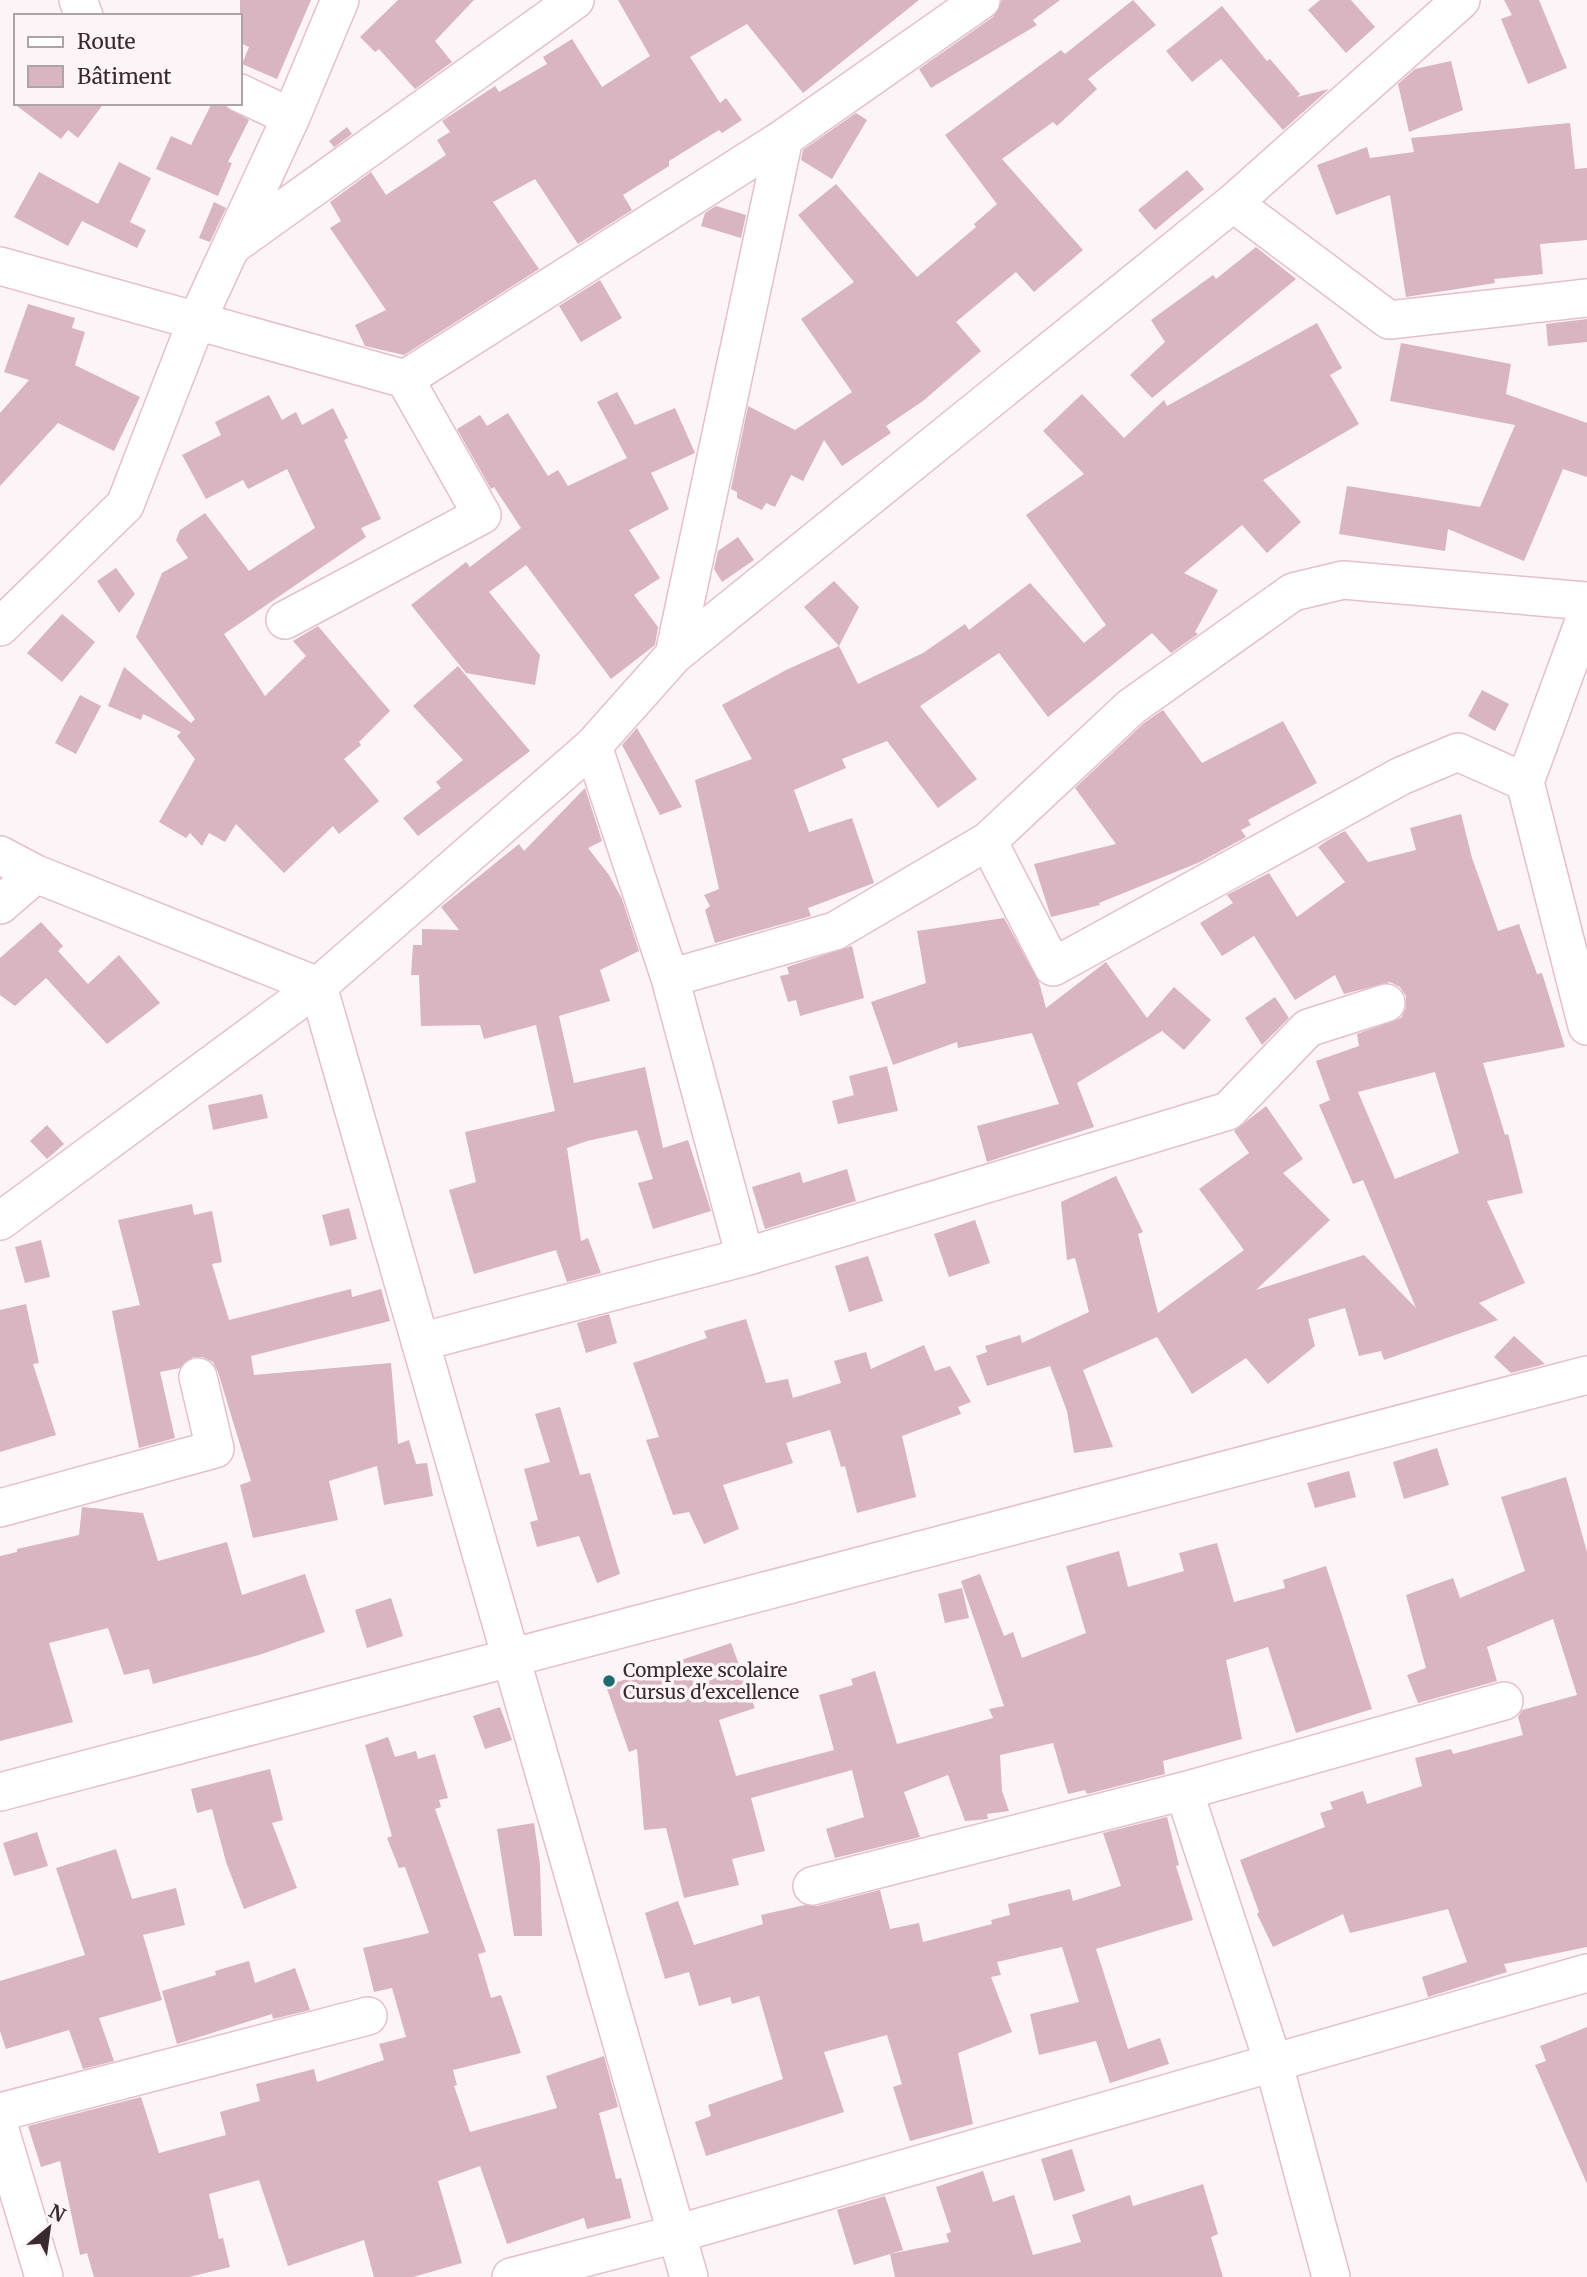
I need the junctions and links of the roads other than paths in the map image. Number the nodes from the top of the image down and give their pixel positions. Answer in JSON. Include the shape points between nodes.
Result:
{"nodes":[{"id":1,"x":340,"y":0,"type":"edge"},
{"id":2,"x":575,"y":0,"type":"edge"},
{"id":3,"x":981,"y":0,"type":"edge"},
{"id":4,"x":1461,"y":0,"type":"edge"},
{"id":5,"x":242,"y":94,"type":"edge"},
{"id":6,"x":291,"y":117,"type":"junction"},
{"id":7,"x":784,"y":138,"type":"junction"},
{"id":8,"x":1233,"y":203,"type":"junction"},
{"id":9,"x":231,"y":247,"type":"junction"},
{"id":10,"x":0,"y":266,"type":"edge"},
{"id":11,"x":1587,"y":298,"type":"edge"},
{"id":12,"x":197,"y":320,"type":"junction"},
{"id":13,"x":405,"y":379,"type":"junction"},
{"id":14,"x":1587,"y":601,"type":"edge"},
{"id":15,"x":7,"y":607,"type":"edge"},
{"id":16,"x":1587,"y":613,"type":"edge"},
{"id":17,"x":285,"y":620,"type":"dead end"},
{"id":18,"x":674,"y":655,"type":"junction"},
{"id":19,"x":593,"y":746,"type":"junction"},
{"id":20,"x":1525,"y":782,"type":"junction"},
{"id":21,"x":988,"y":841,"type":"junction"},
{"id":22,"x":0,"y":855,"type":"edge"},
{"id":23,"x":36,"y":874,"type":"junction"},
{"id":24,"x":0,"y":905,"type":"edge"},
{"id":25,"x":670,"y":978,"type":"junction"},
{"id":26,"x":318,"y":986,"type":"junction"},
{"id":27,"x":1387,"y":1003,"type":"dead end"},
{"id":28,"x":1587,"y":1026,"type":"edge"},
{"id":29,"x":0,"y":1221,"type":"edge"},
{"id":30,"x":745,"y":1257,"type":"junction"},
{"id":31,"x":420,"y":1342,"type":"junction"},
{"id":32,"x":1587,"y":1375,"type":"edge"},
{"id":33,"x":198,"y":1377,"type":"dead end"},
{"id":34,"x":0,"y":1508,"type":"edge"},
{"id":35,"x":511,"y":1659,"type":"junction"},
{"id":36,"x":1504,"y":1701,"type":"dead end"},
{"id":37,"x":1184,"y":1791,"type":"junction"},
{"id":38,"x":0,"y":1792,"type":"edge"},
{"id":39,"x":812,"y":1886,"type":"dead end"},
{"id":40,"x":1587,"y":1973,"type":"edge"},
{"id":41,"x":368,"y":2016,"type":"dead end"},
{"id":42,"x":1274,"y":2064,"type":"junction"},
{"id":43,"x":0,"y":2112,"type":"edge"},
{"id":44,"x":0,"y":2130,"type":"edge"},
{"id":45,"x":676,"y":2234,"type":"junction"},
{"id":46,"x":44,"y":2277,"type":"edge"},
{"id":47,"x":511,"y":2277,"type":"edge"},
{"id":48,"x":688,"y":2277,"type":"edge"},
{"id":49,"x":1331,"y":2277,"type":"edge"}],
"edges":[{"from":1,"to":6,"type":"street"},
{"from":2,"to":9,"type":"street"},
{"from":3,"to":7,"type":"street"},
{"from":4,"to":8,"type":"street"},
{"from":5,"to":6,"type":"street"},
{"from":6,"to":9,"type":"street"},
{"from":7,"to":13,"type":"street"},
{"from":7,"to":18,"type":"street"},
{"from":8,"to":11,"type":"street","via":[[1389,320]]},
{"from":8,"to":18,"type":"street"},
{"from":9,"to":12,"type":"street"},
{"from":10,"to":12,"type":"street"},
{"from":12,"to":13,"type":"street"},
{"from":12,"to":15,"type":"street","via":[[125,505]]},
{"from":13,"to":17,"type":"street","via":[[482,515]]},
{"from":14,"to":21,"type":"street","via":[[1343,580],[1293,592],[1131,707]]},
{"from":16,"to":20,"type":"street"},
{"from":18,"to":19,"type":"street"},
{"from":19,"to":25,"type":"street"},
{"from":19,"to":26,"type":"street"},
{"from":20,"to":21,"type":"street","via":[[1458,752],[1401,776],[1053,968]]},
{"from":20,"to":28,"type":"street"},
{"from":21,"to":25,"type":"street","via":[[835,931]]},
{"from":22,"to":23,"type":"street"},
{"from":23,"to":24,"type":"street"},
{"from":23,"to":26,"type":"street"},
{"from":25,"to":30,"type":"street"},
{"from":26,"to":29,"type":"street"},
{"from":26,"to":31,"type":"street"},
{"from":27,"to":30,"type":"street","via":[[1308,1028],[1228,1111]]},
{"from":30,"to":31,"type":"street"},
{"from":31,"to":35,"type":"street"},
{"from":32,"to":35,"type":"street"},
{"from":33,"to":34,"type":"street","via":[[215,1449]]},
{"from":35,"to":38,"type":"street"},
{"from":35,"to":45,"type":"street"},
{"from":36,"to":37,"type":"street"},
{"from":37,"to":39,"type":"street"},
{"from":37,"to":42,"type":"street"},
{"from":40,"to":42,"type":"street"},
{"from":41,"to":43,"type":"street"},
{"from":42,"to":45,"type":"street"},
{"from":42,"to":49,"type":"street"},
{"from":44,"to":46,"type":"street"},
{"from":45,"to":47,"type":"street"},
{"from":45,"to":48,"type":"street"}]}
